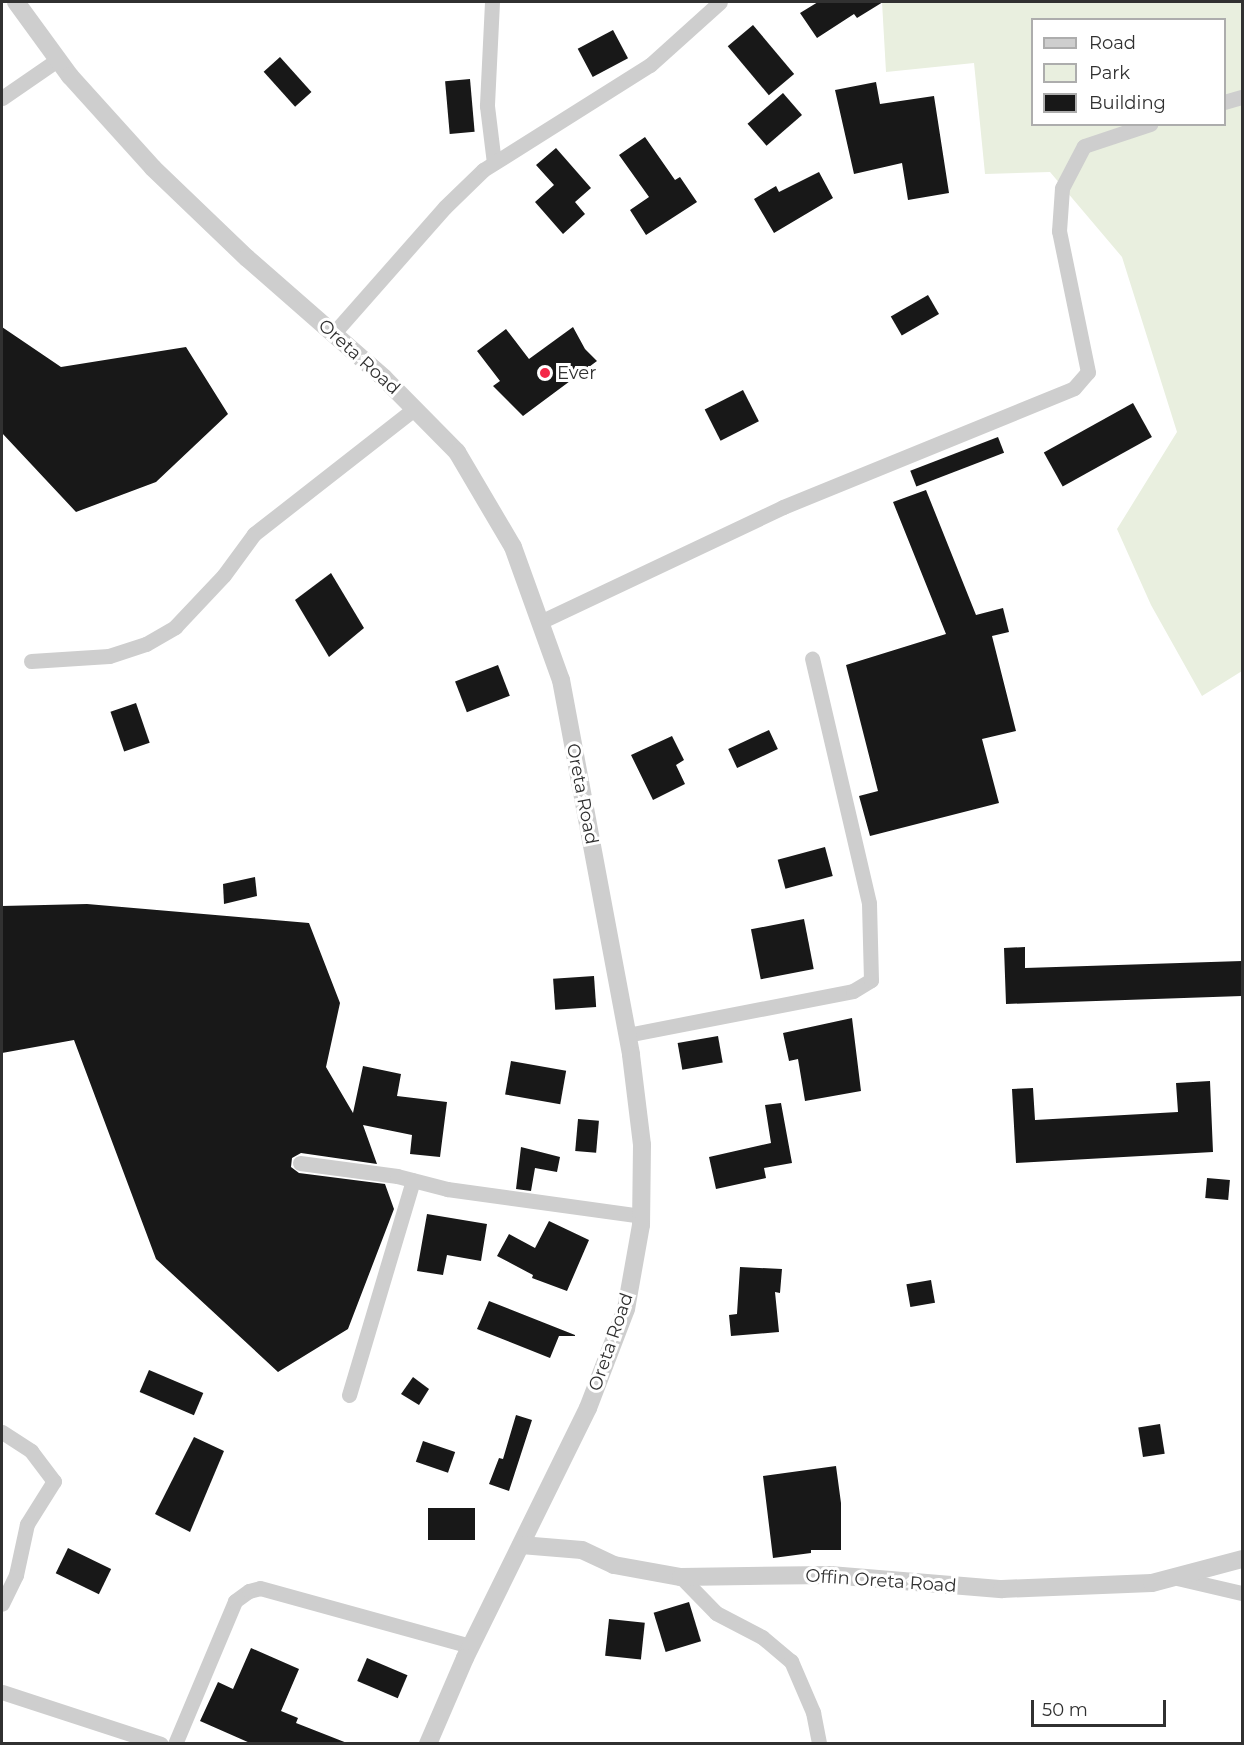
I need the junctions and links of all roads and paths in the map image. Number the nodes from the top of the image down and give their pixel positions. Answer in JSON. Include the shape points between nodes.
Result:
{"nodes":[{"id":1,"x":16,"y":2,"type":"edge"},
{"id":2,"x":492,"y":2,"type":"edge"},
{"id":3,"x":720,"y":2,"type":"edge"},
{"id":4,"x":57,"y":60,"type":"junction"},
{"id":5,"x":1242,"y":97,"type":"edge"},
{"id":6,"x":2,"y":98,"type":"edge"},
{"id":7,"x":1226,"y":101,"type":"edge"},
{"id":8,"x":1144,"y":126,"type":"edge"},
{"id":9,"x":494,"y":164,"type":"junction"},
{"id":10,"x":333,"y":334,"type":"junction"},
{"id":11,"x":414,"y":409,"type":"junction"},
{"id":12,"x":540,"y":622,"type":"junction"},
{"id":13,"x":812,"y":659,"type":"dead end"},
{"id":14,"x":32,"y":661,"type":"dead end"},
{"id":15,"x":627,"y":1035,"type":"junction"},
{"id":16,"x":300,"y":1164,"type":"dead end"},
{"id":17,"x":413,"y":1180,"type":"junction"},
{"id":18,"x":641,"y":1216,"type":"junction"},
{"id":19,"x":349,"y":1395,"type":"dead end"},
{"id":20,"x":2,"y":1432,"type":"edge"},
{"id":21,"x":521,"y":1545,"type":"junction"},
{"id":22,"x":1242,"y":1559,"type":"edge"},
{"id":23,"x":681,"y":1577,"type":"junction"},
{"id":24,"x":1177,"y":1578,"type":"junction"},
{"id":25,"x":1242,"y":1593,"type":"edge"},
{"id":26,"x":2,"y":1604,"type":"edge"},
{"id":27,"x":471,"y":1646,"type":"junction"},
{"id":28,"x":2,"y":1692,"type":"edge"},
{"id":29,"x":161,"y":1743,"type":"edge"},
{"id":30,"x":175,"y":1743,"type":"edge"},
{"id":31,"x":428,"y":1743,"type":"edge"},
{"id":32,"x":819,"y":1743,"type":"edge"}],
"edges":[{"from":1,"to":4,"type":"street","name":"Oreta Road"},
{"from":2,"to":9,"type":"street","via":[[487,106]]},
{"from":3,"to":9,"type":"street","via":[[650,65]]},
{"from":4,"to":6,"type":"street"},
{"from":4,"to":10,"type":"street","name":"Oreta Road","via":[[153,168]]},
{"from":5,"to":7,"type":"street"},
{"from":8,"to":12,"type":"street","via":[[1084,146],[1062,188],[1059,231],[1088,372],[1074,388],[783,507]]},
{"from":9,"to":10,"type":"street","via":[[445,207]]},
{"from":10,"to":11,"type":"street","name":"Oreta Road"},
{"from":11,"to":12,"type":"street","name":"Oreta Road","via":[[457,452],[513,547]]},
{"from":11,"to":14,"type":"street","via":[[254,534],[224,575],[175,627],[146,644],[109,656]]},
{"from":12,"to":15,"type":"street","name":"Oreta Road","via":[[561,680]]},
{"from":13,"to":15,"type":"street","via":[[869,903],[871,980],[853,991]]},
{"from":15,"to":18,"type":"street","name":"Oreta Road","via":[[642,1145]]},
{"from":16,"to":17,"type":"street"},
{"from":17,"to":18,"type":"street","via":[[447,1189]]},
{"from":17,"to":19,"type":"street"},
{"from":18,"to":21,"type":"street","name":"Oreta Road","via":[[626,1309],[588,1408]]},
{"from":20,"to":26,"type":"street","via":[[31,1451],[54,1480],[27,1524],[16,1575]]},
{"from":21,"to":23,"type":"street","name":"Offin Oreta Road","via":[[582,1550],[614,1565]]},
{"from":21,"to":27,"type":"street","name":"Oreta Road"},
{"from":22,"to":24,"type":"street","name":"Offin Oreta Road"},
{"from":23,"to":24,"type":"street","name":"Offin Oreta Road","via":[[830,1575],[1002,1589],[1116,1586]]},
{"from":23,"to":32,"type":"street","via":[[716,1613],[762,1637],[798,1669]]},
{"from":24,"to":25,"type":"street"},
{"from":27,"to":30,"type":"street","via":[[260,1588],[249,1590],[235,1601]]},
{"from":27,"to":31,"type":"street","name":"Oreta Road"},
{"from":28,"to":29,"type":"street"}]}
